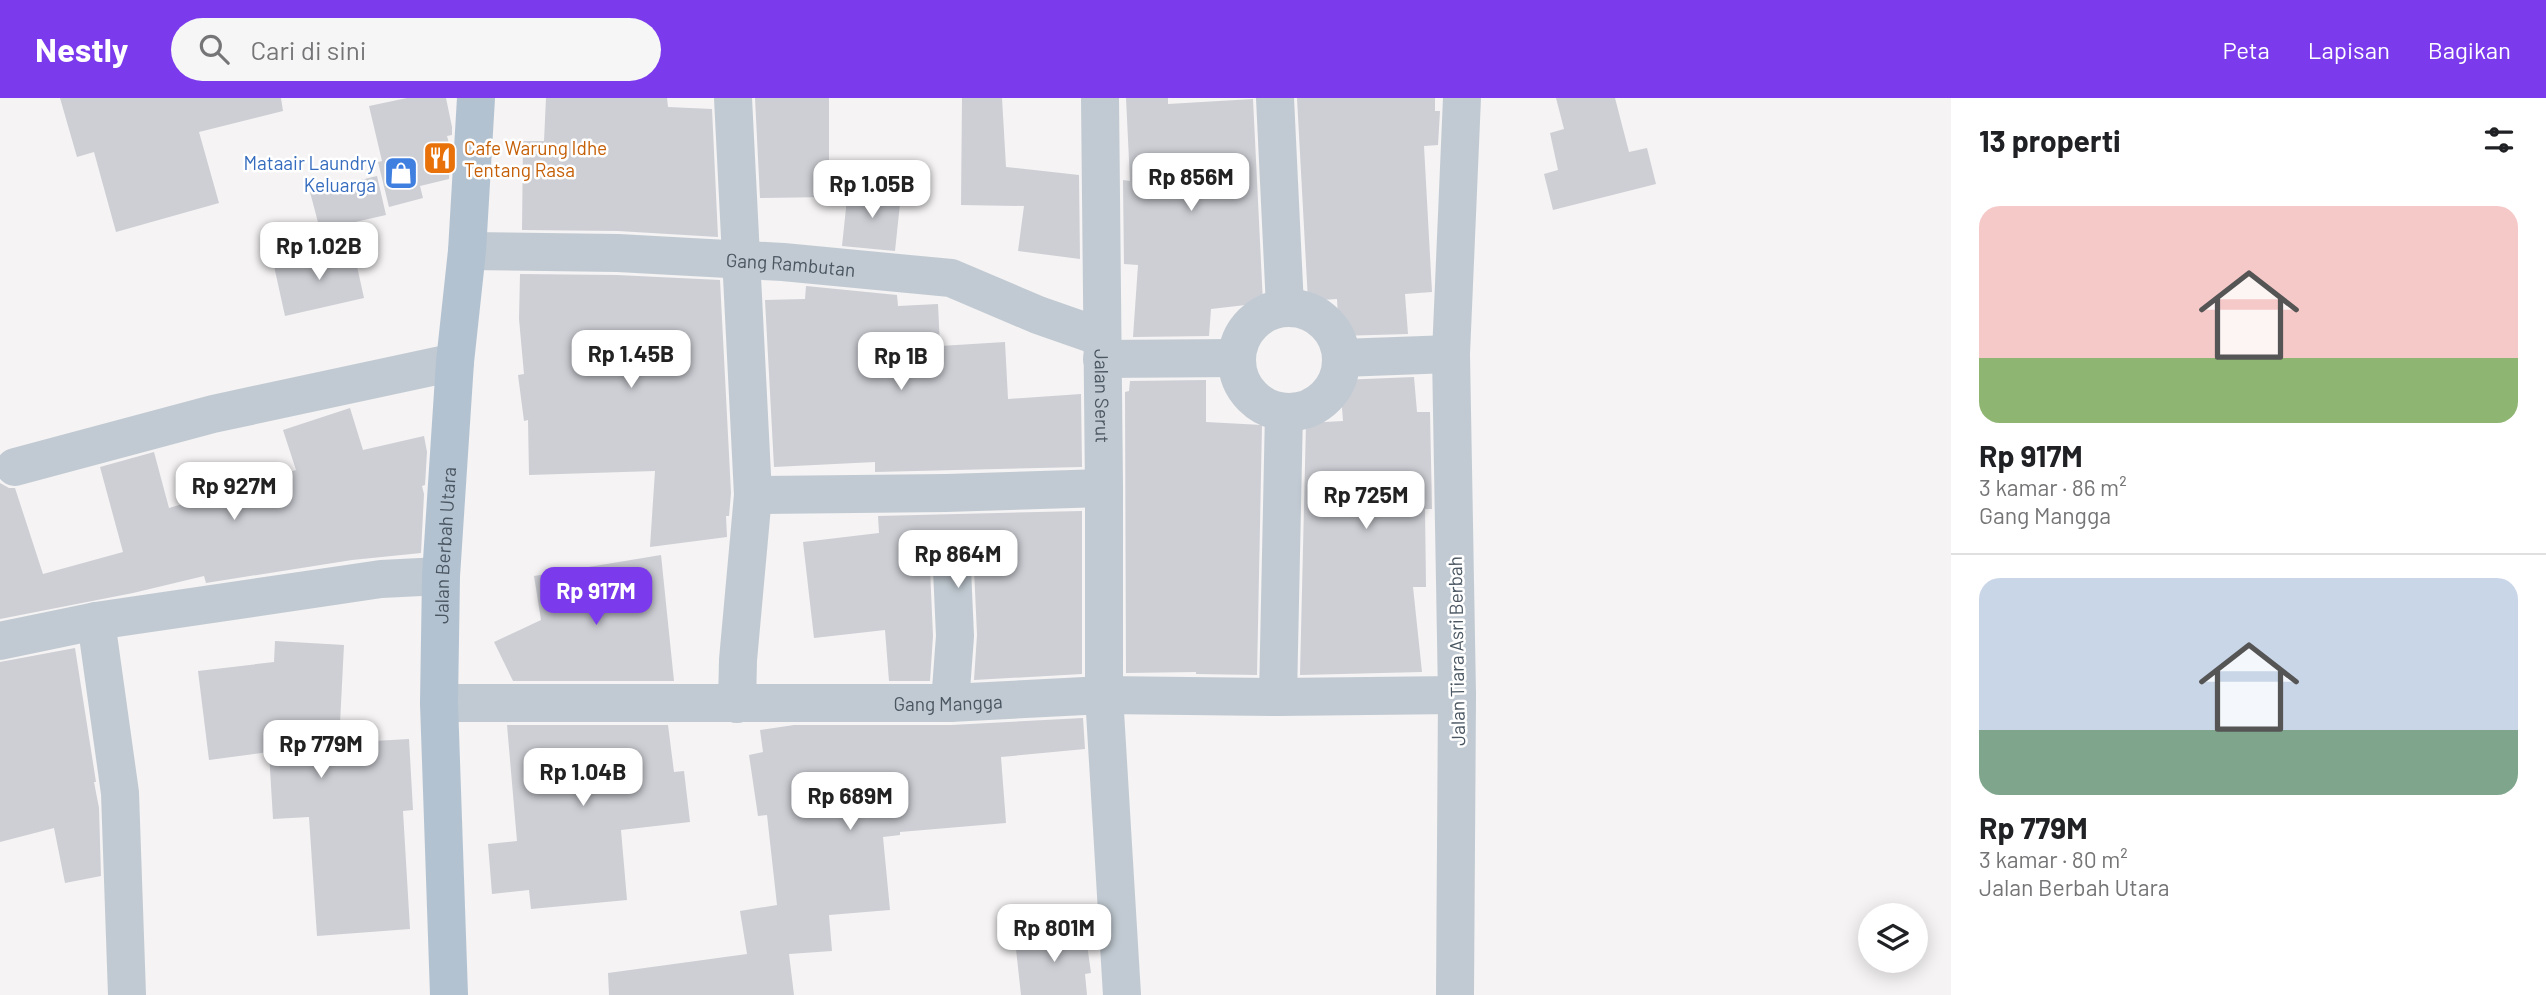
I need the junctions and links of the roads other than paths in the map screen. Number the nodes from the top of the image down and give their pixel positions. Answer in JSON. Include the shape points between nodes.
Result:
{"nodes":[{"id":1,"x":476,"y":98,"type":"edge"},
{"id":2,"x":733,"y":98,"type":"edge"},
{"id":3,"x":1100,"y":98,"type":"edge"},
{"id":4,"x":1275,"y":98,"type":"edge"},
{"id":5,"x":1462,"y":98,"type":"edge"},
{"id":6,"x":467,"y":251,"type":"junction"},
{"id":7,"x":741,"y":261,"type":"junction"},
{"id":8,"x":1285,"y":307,"type":"junction"},
{"id":9,"x":1102,"y":348,"type":"junction"},
{"id":10,"x":1451,"y":354,"type":"junction"},
{"id":11,"x":1236,"y":358,"type":"junction"},
{"id":12,"x":1341,"y":358,"type":"junction"},
{"id":13,"x":455,"y":362,"type":"junction"},
{"id":14,"x":1284,"y":412,"type":"junction"},
{"id":15,"x":15,"y":467,"type":"dead end"},
{"id":16,"x":1104,"y":488,"type":"junction"},
{"id":17,"x":752,"y":495,"type":"junction"},
{"id":18,"x":952,"y":569,"type":"dead end"},
{"id":19,"x":441,"y":576,"type":"junction"},
{"id":20,"x":96,"y":621,"type":"junction"},
{"id":21,"x":0,"y":642,"type":"edge"},
{"id":22,"x":1104,"y":695,"type":"junction"},
{"id":23,"x":1457,"y":695,"type":"junction"},
{"id":24,"x":1278,"y":697,"type":"junction"},
{"id":25,"x":439,"y":703,"type":"junction"},
{"id":26,"x":950,"y":703,"type":"junction"},
{"id":27,"x":737,"y":704,"type":"junction"},
{"id":28,"x":127,"y":995,"type":"edge"},
{"id":29,"x":449,"y":995,"type":"edge"},
{"id":30,"x":1122,"y":995,"type":"edge"},
{"id":31,"x":1455,"y":995,"type":"edge"}],
"edges":[{"from":1,"to":6,"type":"main road","name":"Jalan Berbah Utara"},
{"from":2,"to":7,"type":"street"},
{"from":3,"to":9,"type":"street","name":"Jalan Serut"},
{"from":4,"to":8,"type":"street"},
{"from":5,"to":10,"type":"street","name":"Jalan Tiara Asri Berbah"},
{"from":6,"to":7,"type":"street","name":"Gang Rambutan","via":[[618,253]]},
{"from":6,"to":13,"type":"main road","name":"Jalan Berbah Utara"},
{"from":7,"to":9,"type":"street","name":"Gang Rambutan","via":[[951,278]]},
{"from":7,"to":17,"type":"street"},
{"from":8,"to":11,"type":"street","via":[[1266,312],[1251,323]]},
{"from":8,"to":12,"type":"street","via":[[1301,309],[1330,326]]},
{"from":9,"to":11,"type":"street","name":"Gang Rambutan"},
{"from":9,"to":16,"type":"street","name":"Jalan Serut"},
{"from":10,"to":12,"type":"street"},
{"from":10,"to":23,"type":"street","name":"Jalan Tiara Asri Berbah"},
{"from":11,"to":14,"type":"street","via":[[1239,378],[1249,394],[1265,407]]},
{"from":12,"to":14,"type":"street","via":[[1337,379],[1325,397],[1306,409]]},
{"from":13,"to":15,"type":"street","via":[[213,414]]},
{"from":13,"to":19,"type":"main road","name":"Jalan Berbah Utara"},
{"from":14,"to":24,"type":"street"},
{"from":16,"to":17,"type":"street"},
{"from":16,"to":22,"type":"street","name":"Jalan Serut"},
{"from":17,"to":27,"type":"street"},
{"from":18,"to":26,"type":"street","via":[[955,636]]},
{"from":19,"to":20,"type":"street","via":[[382,579]]},
{"from":19,"to":25,"type":"main road","name":"Jalan Berbah Utara"},
{"from":20,"to":21,"type":"street"},
{"from":20,"to":28,"type":"street","via":[[120,793]]},
{"from":22,"to":24,"type":"street","name":"Gang Mangga"},
{"from":22,"to":26,"type":"street","name":"Gang Mangga"},
{"from":22,"to":30,"type":"street","name":"Jalan Serut"},
{"from":23,"to":24,"type":"street","name":"Gang Mangga"},
{"from":23,"to":31,"type":"street","name":"Jalan Tiara Asri Berbah"},
{"from":25,"to":27,"type":"street","name":"Gang Mangga"},
{"from":25,"to":29,"type":"main road","name":"Jalan Berbah Utara"},
{"from":26,"to":27,"type":"street","name":"Gang Mangga"}]}
